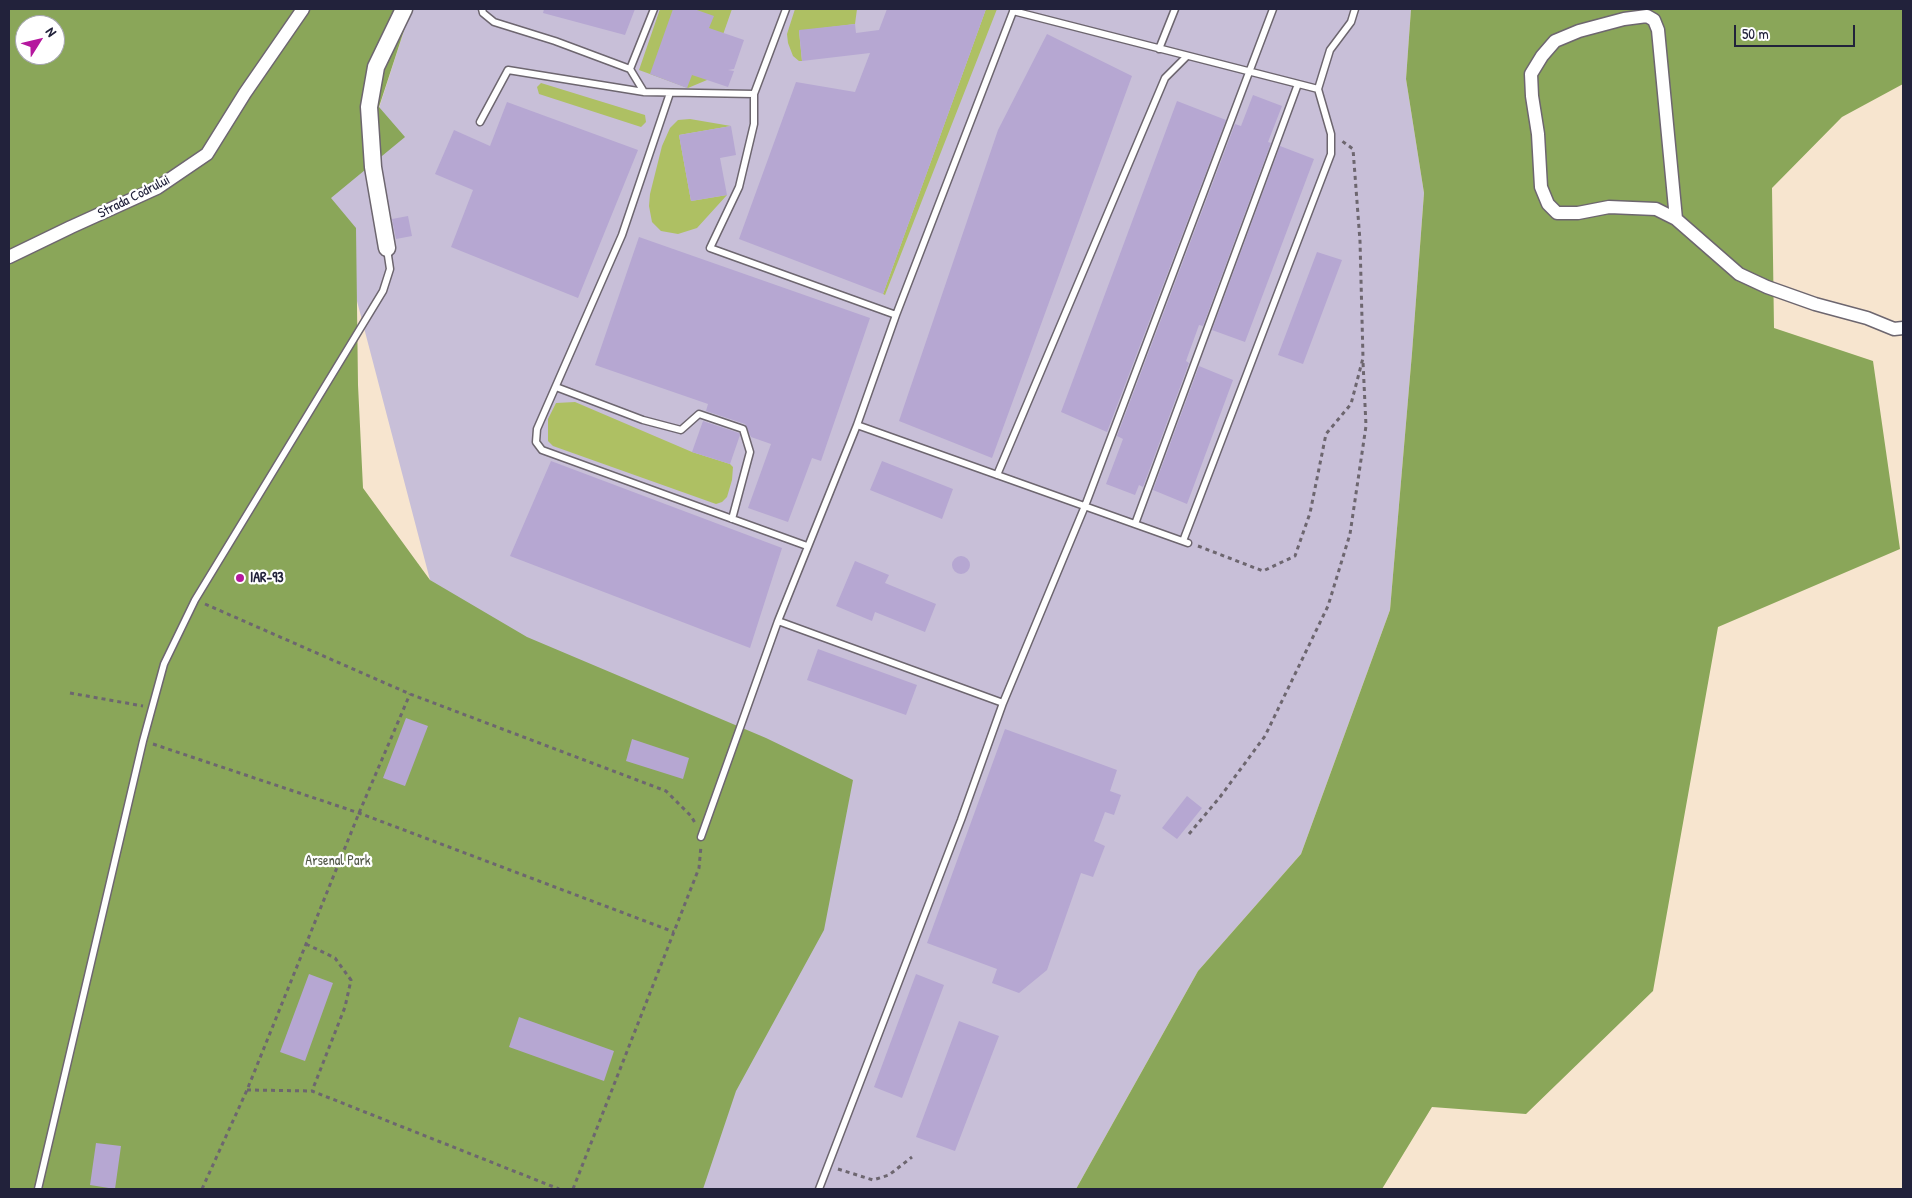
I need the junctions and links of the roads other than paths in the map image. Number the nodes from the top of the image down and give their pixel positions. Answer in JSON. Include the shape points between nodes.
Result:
{"nodes":[{"id":1,"x":303,"y":9,"type":"edge"},
{"id":2,"x":404,"y":9,"type":"edge"},
{"id":3,"x":482,"y":9,"type":"edge"},
{"id":4,"x":654,"y":9,"type":"edge"},
{"id":5,"x":786,"y":9,"type":"edge"},
{"id":6,"x":1175,"y":9,"type":"edge"},
{"id":7,"x":1273,"y":9,"type":"edge"},
{"id":8,"x":1355,"y":9,"type":"edge"},
{"id":9,"x":1014,"y":10,"type":"edge"},
{"id":10,"x":1159,"y":49,"type":"junction"},
{"id":11,"x":1188,"y":56,"type":"junction"},
{"id":12,"x":630,"y":69,"type":"junction"},
{"id":13,"x":1249,"y":72,"type":"junction"},
{"id":14,"x":1298,"y":84,"type":"junction"},
{"id":15,"x":1318,"y":89,"type":"junction"},
{"id":16,"x":644,"y":92,"type":"junction"},
{"id":17,"x":670,"y":93,"type":"junction"},
{"id":18,"x":754,"y":94,"type":"junction"},
{"id":19,"x":480,"y":122,"type":"dead end"},
{"id":20,"x":1676,"y":219,"type":"junction"},
{"id":21,"x":386,"y":248,"type":"joint"},
{"id":22,"x":9,"y":258,"type":"edge"},
{"id":23,"x":896,"y":315,"type":"junction"},
{"id":24,"x":1903,"y":328,"type":"edge"},
{"id":25,"x":556,"y":387,"type":"junction"},
{"id":26,"x":857,"y":425,"type":"junction"},
{"id":27,"x":997,"y":475,"type":"junction"},
{"id":28,"x":1085,"y":506,"type":"junction"},
{"id":29,"x":732,"y":519,"type":"junction"},
{"id":30,"x":1135,"y":524,"type":"junction"},
{"id":31,"x":807,"y":546,"type":"junction"},
{"id":32,"x":778,"y":621,"type":"junction"},
{"id":33,"x":1003,"y":703,"type":"junction"},
{"id":34,"x":702,"y":837,"type":"road end"},
{"id":35,"x":38,"y":1189,"type":"edge"},
{"id":36,"x":819,"y":1189,"type":"edge"}],
"edges":[{"from":1,"to":22,"type":"street","name":"Strada Codrului","via":[[207,154],[157,188]]},
{"from":2,"to":21,"type":"street","via":[[376,67],[369,107],[373,168]]},
{"from":3,"to":12,"type":"lane","via":[[494,22]]},
{"from":4,"to":12,"type":"lane"},
{"from":5,"to":18,"type":"lane"},
{"from":6,"to":10,"type":"lane"},
{"from":7,"to":13,"type":"lane"},
{"from":8,"to":15,"type":"lane","via":[[1351,22],[1330,50]]},
{"from":9,"to":10,"type":"lane"},
{"from":9,"to":23,"type":"lane"},
{"from":10,"to":11,"type":"lane"},
{"from":11,"to":13,"type":"lane"},
{"from":11,"to":27,"type":"lane","via":[[1165,78]]},
{"from":12,"to":16,"type":"lane"},
{"from":13,"to":14,"type":"lane"},
{"from":13,"to":28,"type":"lane"},
{"from":14,"to":15,"type":"lane"},
{"from":14,"to":30,"type":"lane"},
{"from":15,"to":30,"type":"lane","via":[[1331,134],[1331,154],[1186,542]]},
{"from":16,"to":17,"type":"lane"},
{"from":16,"to":19,"type":"lane","via":[[508,70]]},
{"from":17,"to":18,"type":"lane"},
{"from":17,"to":25,"type":"lane","via":[[622,235]]},
{"from":18,"to":23,"type":"lane","via":[[754,124],[739,187],[710,248]]},
{"from":20,"to":20,"type":"street","via":[[1658,30],[1654,20],[1647,16],[1624,19],[1555,41],[1531,74],[1541,187],[1548,204],[1557,213],[1609,207],[1656,210]]},
{"from":20,"to":24,"type":"street","via":[[1739,274],[1816,304],[1894,329]]},
{"from":21,"to":35,"type":"lane","via":[[390,269],[383,291],[195,600],[164,664]]},
{"from":23,"to":26,"type":"lane"},
{"from":25,"to":29,"type":"lane","via":[[537,429],[536,442],[542,450]]},
{"from":25,"to":29,"type":"lane","via":[[643,420],[681,430],[699,414],[743,429],[750,452]]},
{"from":26,"to":27,"type":"lane"},
{"from":26,"to":31,"type":"lane"},
{"from":27,"to":28,"type":"lane"},
{"from":28,"to":30,"type":"lane"},
{"from":28,"to":33,"type":"lane"},
{"from":29,"to":31,"type":"lane"},
{"from":31,"to":32,"type":"lane"},
{"from":32,"to":33,"type":"lane"},
{"from":32,"to":34,"type":"lane"},
{"from":33,"to":36,"type":"lane"}]}
